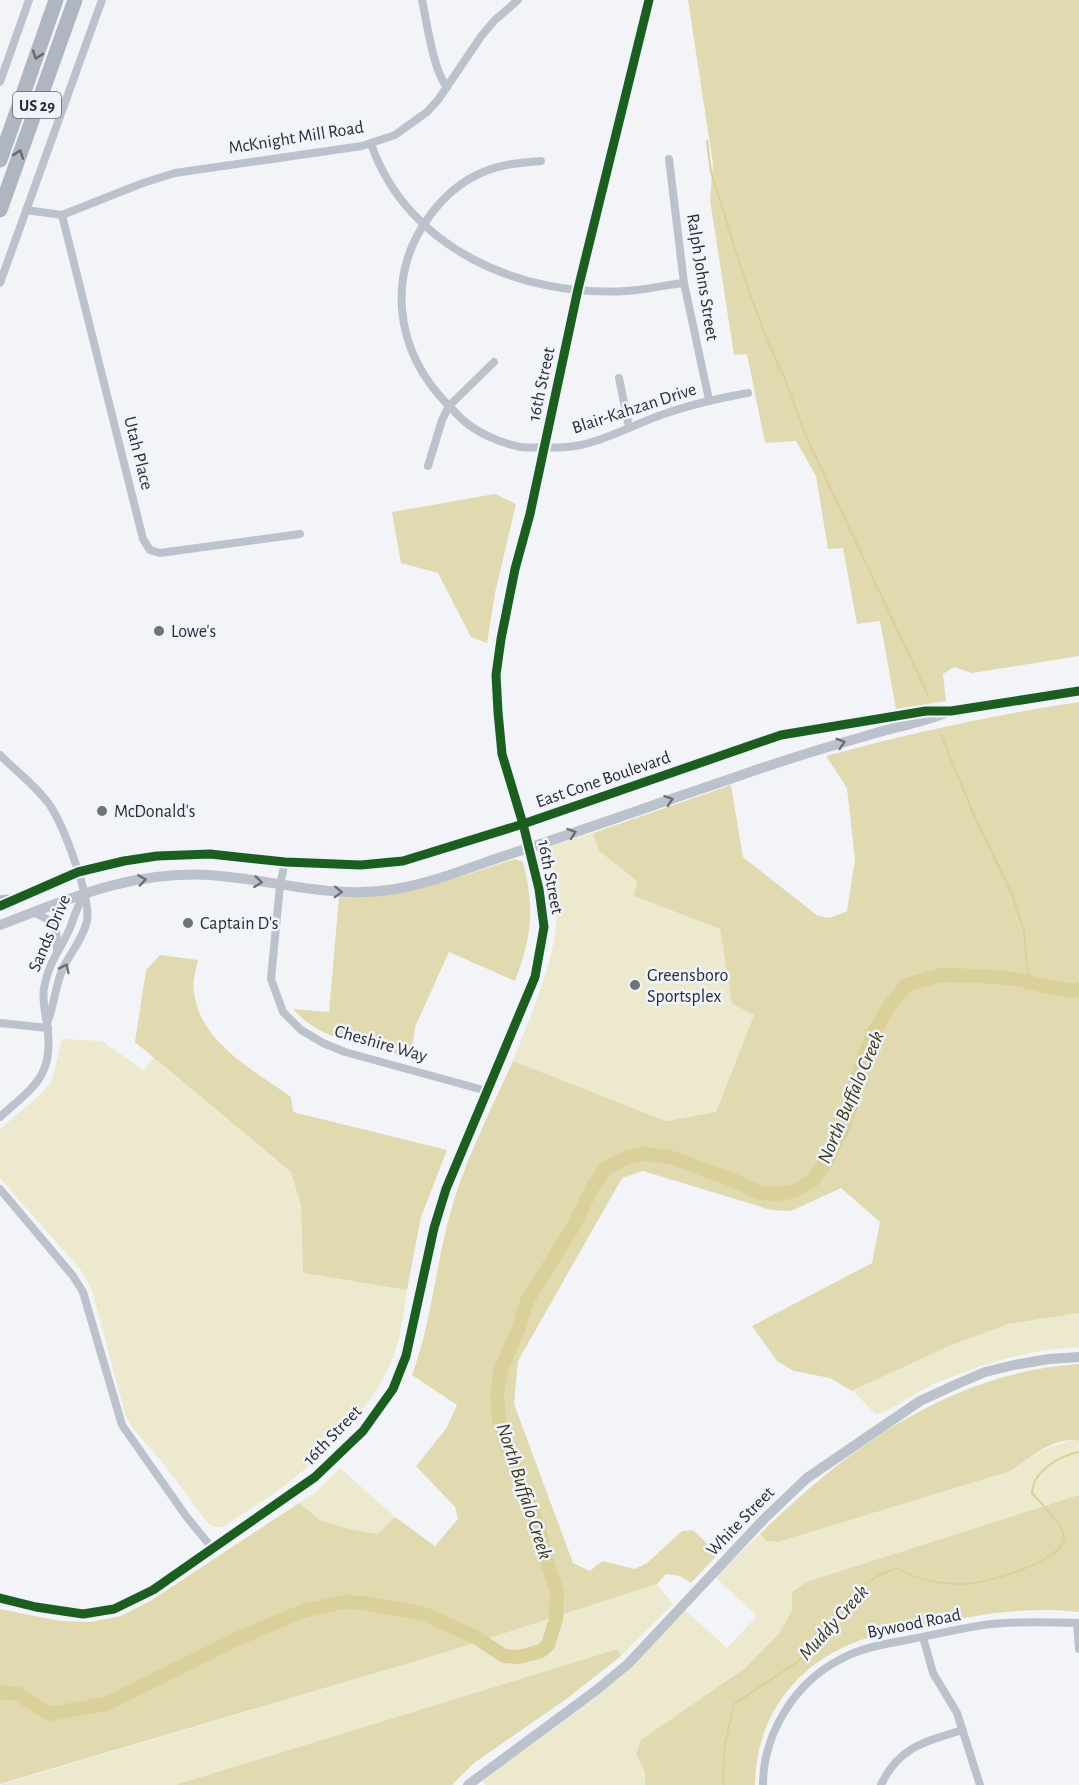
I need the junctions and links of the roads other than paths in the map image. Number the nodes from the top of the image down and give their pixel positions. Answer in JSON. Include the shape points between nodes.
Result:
{"nodes":[{"id":1,"x":29,"y":0,"type":"edge"},
{"id":2,"x":56,"y":0,"type":"edge"},
{"id":3,"x":75,"y":0,"type":"edge"},
{"id":4,"x":102,"y":0,"type":"edge"},
{"id":5,"x":422,"y":0,"type":"edge"},
{"id":6,"x":518,"y":0,"type":"edge"},
{"id":7,"x":649,"y":0,"type":"edge"},
{"id":8,"x":0,"y":82,"type":"edge"},
{"id":9,"x":447,"y":87,"type":"junction"},
{"id":10,"x":371,"y":144,"type":"junction"},
{"id":11,"x":0,"y":159,"type":"edge"},
{"id":12,"x":669,"y":159,"type":"dead end"},
{"id":13,"x":541,"y":161,"type":"dead end"},
{"id":14,"x":0,"y":210,"type":"edge"},
{"id":15,"x":26,"y":210,"type":"junction"},
{"id":16,"x":62,"y":215,"type":"junction"},
{"id":17,"x":424,"y":224,"type":"junction"},
{"id":18,"x":0,"y":283,"type":"edge"},
{"id":19,"x":684,"y":283,"type":"junction"},
{"id":20,"x":578,"y":289,"type":"junction"},
{"id":21,"x":494,"y":362,"type":"dead end"},
{"id":22,"x":619,"y":378,"type":"dead end"},
{"id":23,"x":748,"y":393,"type":"dead end"},
{"id":24,"x":709,"y":400,"type":"junction"},
{"id":25,"x":450,"y":406,"type":"junction"},
{"id":26,"x":628,"y":427,"type":"junction"},
{"id":27,"x":544,"y":447,"type":"junction"},
{"id":28,"x":428,"y":466,"type":"dead end"},
{"id":29,"x":300,"y":534,"type":"dead end"},
{"id":30,"x":1079,"y":691,"type":"edge"},
{"id":31,"x":951,"y":711,"type":"junction"},
{"id":32,"x":0,"y":755,"type":"edge"},
{"id":33,"x":523,"y":824,"type":"junction"},
{"id":34,"x":530,"y":848,"type":"junction"},
{"id":35,"x":285,"y":862,"type":"junction"},
{"id":36,"x":78,"y":872,"type":"junction"},
{"id":37,"x":280,"y":885,"type":"junction"},
{"id":38,"x":84,"y":892,"type":"junction"},
{"id":39,"x":2,"y":904,"type":"edge"},
{"id":40,"x":33,"y":912,"type":"junction"},
{"id":41,"x":0,"y":925,"type":"edge"},
{"id":42,"x":57,"y":949,"type":"junction"},
{"id":43,"x":0,"y":1023,"type":"edge"},
{"id":44,"x":47,"y":1025,"type":"junction"},
{"id":45,"x":487,"y":1090,"type":"junction"},
{"id":46,"x":0,"y":1117,"type":"edge"},
{"id":47,"x":0,"y":1189,"type":"edge"},
{"id":48,"x":1079,"y":1357,"type":"edge"},
{"id":49,"x":212,"y":1548,"type":"junction"},
{"id":50,"x":0,"y":1598,"type":"edge"},
{"id":51,"x":1078,"y":1623,"type":"edge"},
{"id":52,"x":923,"y":1637,"type":"junction"},
{"id":53,"x":1079,"y":1649,"type":"edge"},
{"id":54,"x":963,"y":1730,"type":"junction"},
{"id":55,"x":468,"y":1785,"type":"edge"},
{"id":56,"x":763,"y":1785,"type":"edge"},
{"id":57,"x":881,"y":1785,"type":"edge"},
{"id":58,"x":980,"y":1785,"type":"edge"}],
"edges":[{"from":1,"to":8,"type":"street"},
{"from":2,"to":11,"type":"highway","number":"US 29","one_way":true},
{"from":14,"to":3,"type":"highway","number":"US 29","one_way":true},
{"from":4,"to":15,"type":"street"},
{"from":5,"to":9,"type":"street","via":[[438,69]]},
{"from":6,"to":9,"type":"street","name":"McKnight Mill Road","via":[[482,35]]},
{"from":7,"to":20,"type":"street","name":"16th Street"},
{"from":9,"to":10,"type":"street","name":"McKnight Mill Road","via":[[413,123]]},
{"from":10,"to":16,"type":"street","name":"McKnight Mill Road","via":[[175,173]]},
{"from":10,"to":17,"type":"street","via":[[386,177]]},
{"from":12,"to":19,"type":"street","name":"Ralph Johns Street"},
{"from":13,"to":17,"type":"street","name":"Blair-Kahzan Drive","via":[[503,165],[479,174],[457,186]]},
{"from":15,"to":16,"type":"street","name":"McKnight Mill Road"},
{"from":15,"to":18,"type":"street"},
{"from":16,"to":29,"type":"street","name":"Utah Place","via":[[143,539],[150,550],[160,553]]},
{"from":17,"to":20,"type":"street","via":[[485,267],[513,277]]},
{"from":17,"to":25,"type":"street","name":"Blair-Kahzan Drive","via":[[410,248],[402,280],[402,314],[408,341],[420,366]]},
{"from":19,"to":20,"type":"street","via":[[625,291]]},
{"from":19,"to":24,"type":"street","name":"Ralph Johns Street"},
{"from":20,"to":27,"type":"street","name":"16th Street"},
{"from":21,"to":25,"type":"street"},
{"from":22,"to":26,"type":"street"},
{"from":23,"to":24,"type":"street","name":"Blair-Kahzan Drive"},
{"from":24,"to":26,"type":"street","name":"Blair-Kahzan Drive"},
{"from":25,"to":27,"type":"street","name":"Blair-Kahzan Drive","via":[[464,421],[494,438],[521,447]]},
{"from":25,"to":28,"type":"street"},
{"from":26,"to":27,"type":"street","name":"Blair-Kahzan Drive","via":[[595,441]]},
{"from":27,"to":33,"type":"street","name":"16th Street","via":[[496,675],[502,754]]},
{"from":30,"to":31,"type":"street","name":"East Cone Boulevard"},
{"from":31,"to":33,"type":"street","name":"East Cone Boulevard","via":[[926,711],[781,735]]},
{"from":34,"to":31,"type":"street","name":"East Cone Boulevard","one_way":true,"via":[[785,760]]},
{"from":32,"to":36,"type":"street","name":"Sands Drive","via":[[49,804]]},
{"from":33,"to":34,"type":"street","name":"16th Street"},
{"from":33,"to":35,"type":"street","name":"East Cone Boulevard","via":[[404,861],[361,866]]},
{"from":37,"to":34,"type":"street","name":"East Cone Boulevard","one_way":true,"via":[[337,892],[394,889]]},
{"from":34,"to":45,"type":"street","name":"16th Street","via":[[544,927],[536,977]]},
{"from":35,"to":36,"type":"street","name":"East Cone Boulevard","via":[[210,854],[173,855]]},
{"from":35,"to":37,"type":"street","name":"Cheshire Way"},
{"from":36,"to":38,"type":"street","name":"Sands Drive"},
{"from":36,"to":39,"type":"street","name":"East Cone Boulevard"},
{"from":38,"to":37,"type":"street","name":"East Cone Boulevard","one_way":true,"via":[[162,877],[208,875]]},
{"from":37,"to":45,"type":"street","name":"Cheshire Way","via":[[271,980],[283,1012],[301,1030],[345,1052]]},
{"from":38,"to":40,"type":"street","name":"East Cone Boulevard"},
{"from":38,"to":42,"type":"street","name":"Sands Drive"},
{"from":44,"to":38,"type":"street","name":"Sands Drive","one_way":true,"via":[[57,986],[87,920]]},
{"from":40,"to":41,"type":"street","name":"East Cone Boulevard"},
{"from":40,"to":42,"type":"street","via":[[54,925]]},
{"from":42,"to":44,"type":"street","name":"Sands Drive","via":[[44,986],[42,1004]]},
{"from":43,"to":44,"type":"street"},
{"from":44,"to":46,"type":"street","via":[[45,1070],[38,1083]]},
{"from":45,"to":49,"type":"street","name":"16th Street","via":[[446,1189],[406,1356],[393,1389],[363,1431],[315,1477]]},
{"from":47,"to":49,"type":"street","via":[[83,1292],[122,1425]]},
{"from":48,"to":55,"type":"street","name":"White Street","via":[[1014,1365],[957,1384],[920,1401],[807,1478],[764,1518],[628,1664]]},
{"from":49,"to":50,"type":"street","name":"16th Street","via":[[153,1590],[114,1609],[83,1614]]},
{"from":51,"to":52,"type":"street","name":"Bywood Road","via":[[992,1624]]},
{"from":51,"to":53,"type":"street"},
{"from":52,"to":54,"type":"street","via":[[933,1673]]},
{"from":52,"to":56,"type":"street","name":"Bywood Road","via":[[866,1648],[839,1659],[795,1696],[778,1721],[767,1752]]},
{"from":54,"to":57,"type":"street","via":[[908,1749],[888,1769]]},
{"from":54,"to":58,"type":"street"}]}
